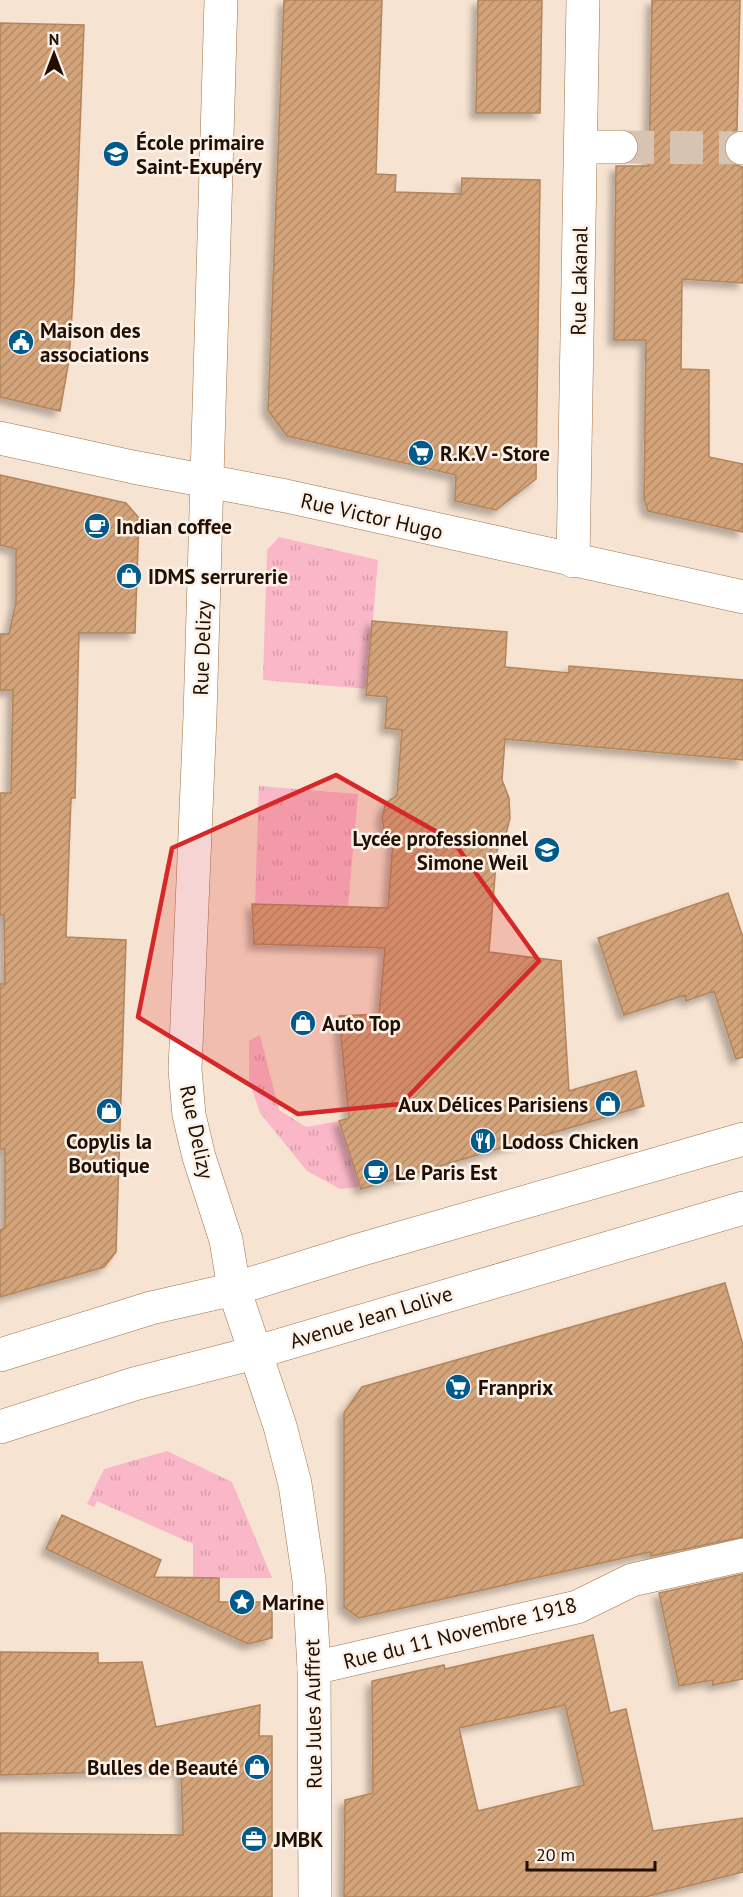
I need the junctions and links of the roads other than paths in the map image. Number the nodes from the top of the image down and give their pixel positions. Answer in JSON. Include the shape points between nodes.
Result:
{"nodes":[{"id":1,"x":221,"y":0,"type":"edge"},
{"id":2,"x":584,"y":0,"type":"edge"},
{"id":3,"x":582,"y":147,"type":"junction"},
{"id":4,"x":621,"y":147,"type":"tunnel mouth"},
{"id":5,"x":0,"y":438,"type":"edge"},
{"id":6,"x":207,"y":481,"type":"junction"},
{"id":7,"x":573,"y":561,"type":"junction"},
{"id":8,"x":743,"y":597,"type":"edge"},
{"id":9,"x":743,"y":1139,"type":"edge"},
{"id":10,"x":743,"y":1208,"type":"edge"},
{"id":11,"x":234,"y":1289,"type":"junction"},
{"id":12,"x":254,"y":1353,"type":"junction"},
{"id":13,"x":0,"y":1355,"type":"edge"},
{"id":14,"x":0,"y":1427,"type":"edge"},
{"id":15,"x":743,"y":1555,"type":"edge"},
{"id":16,"x":314,"y":1668,"type":"junction"},
{"id":17,"x":315,"y":1897,"type":"edge"}],
"edges":[{"from":1,"to":6,"type":"main road","name":"Rue Delizy"},
{"from":2,"to":3,"type":"main road","name":"Rue Lakanal"},
{"from":3,"to":4,"type":"main road"},
{"from":3,"to":7,"type":"main road","name":"Rue Lakanal"},
{"from":5,"to":6,"type":"main road","name":"Rue Victor Hugo"},
{"from":6,"to":7,"type":"main road","name":"Rue Victor Hugo"},
{"from":6,"to":11,"type":"main road","name":"Rue Delizy","via":[[185,1070],[196,1147],[225,1240]]},
{"from":7,"to":8,"type":"main road","name":"Rue Victor Hugo"},
{"from":9,"to":11,"type":"main road"},
{"from":10,"to":12,"type":"main road","name":"Avenue Jean Lolive"},
{"from":11,"to":12,"type":"main road","name":"Rue Jules Auffret"},
{"from":11,"to":13,"type":"main road","via":[[151,1308]]},
{"from":12,"to":14,"type":"main road","name":"Avenue Jean Lolive","via":[[134,1384]]},
{"from":12,"to":16,"type":"main road","name":"Rue Jules Auffret","via":[[280,1426],[295,1484],[309,1580]]},
{"from":15,"to":16,"type":"main road","name":"Rue du 11 Novembre 1918","via":[[632,1580],[577,1607]]},
{"from":16,"to":17,"type":"main road","name":"Rue Jules Auffret"}]}
